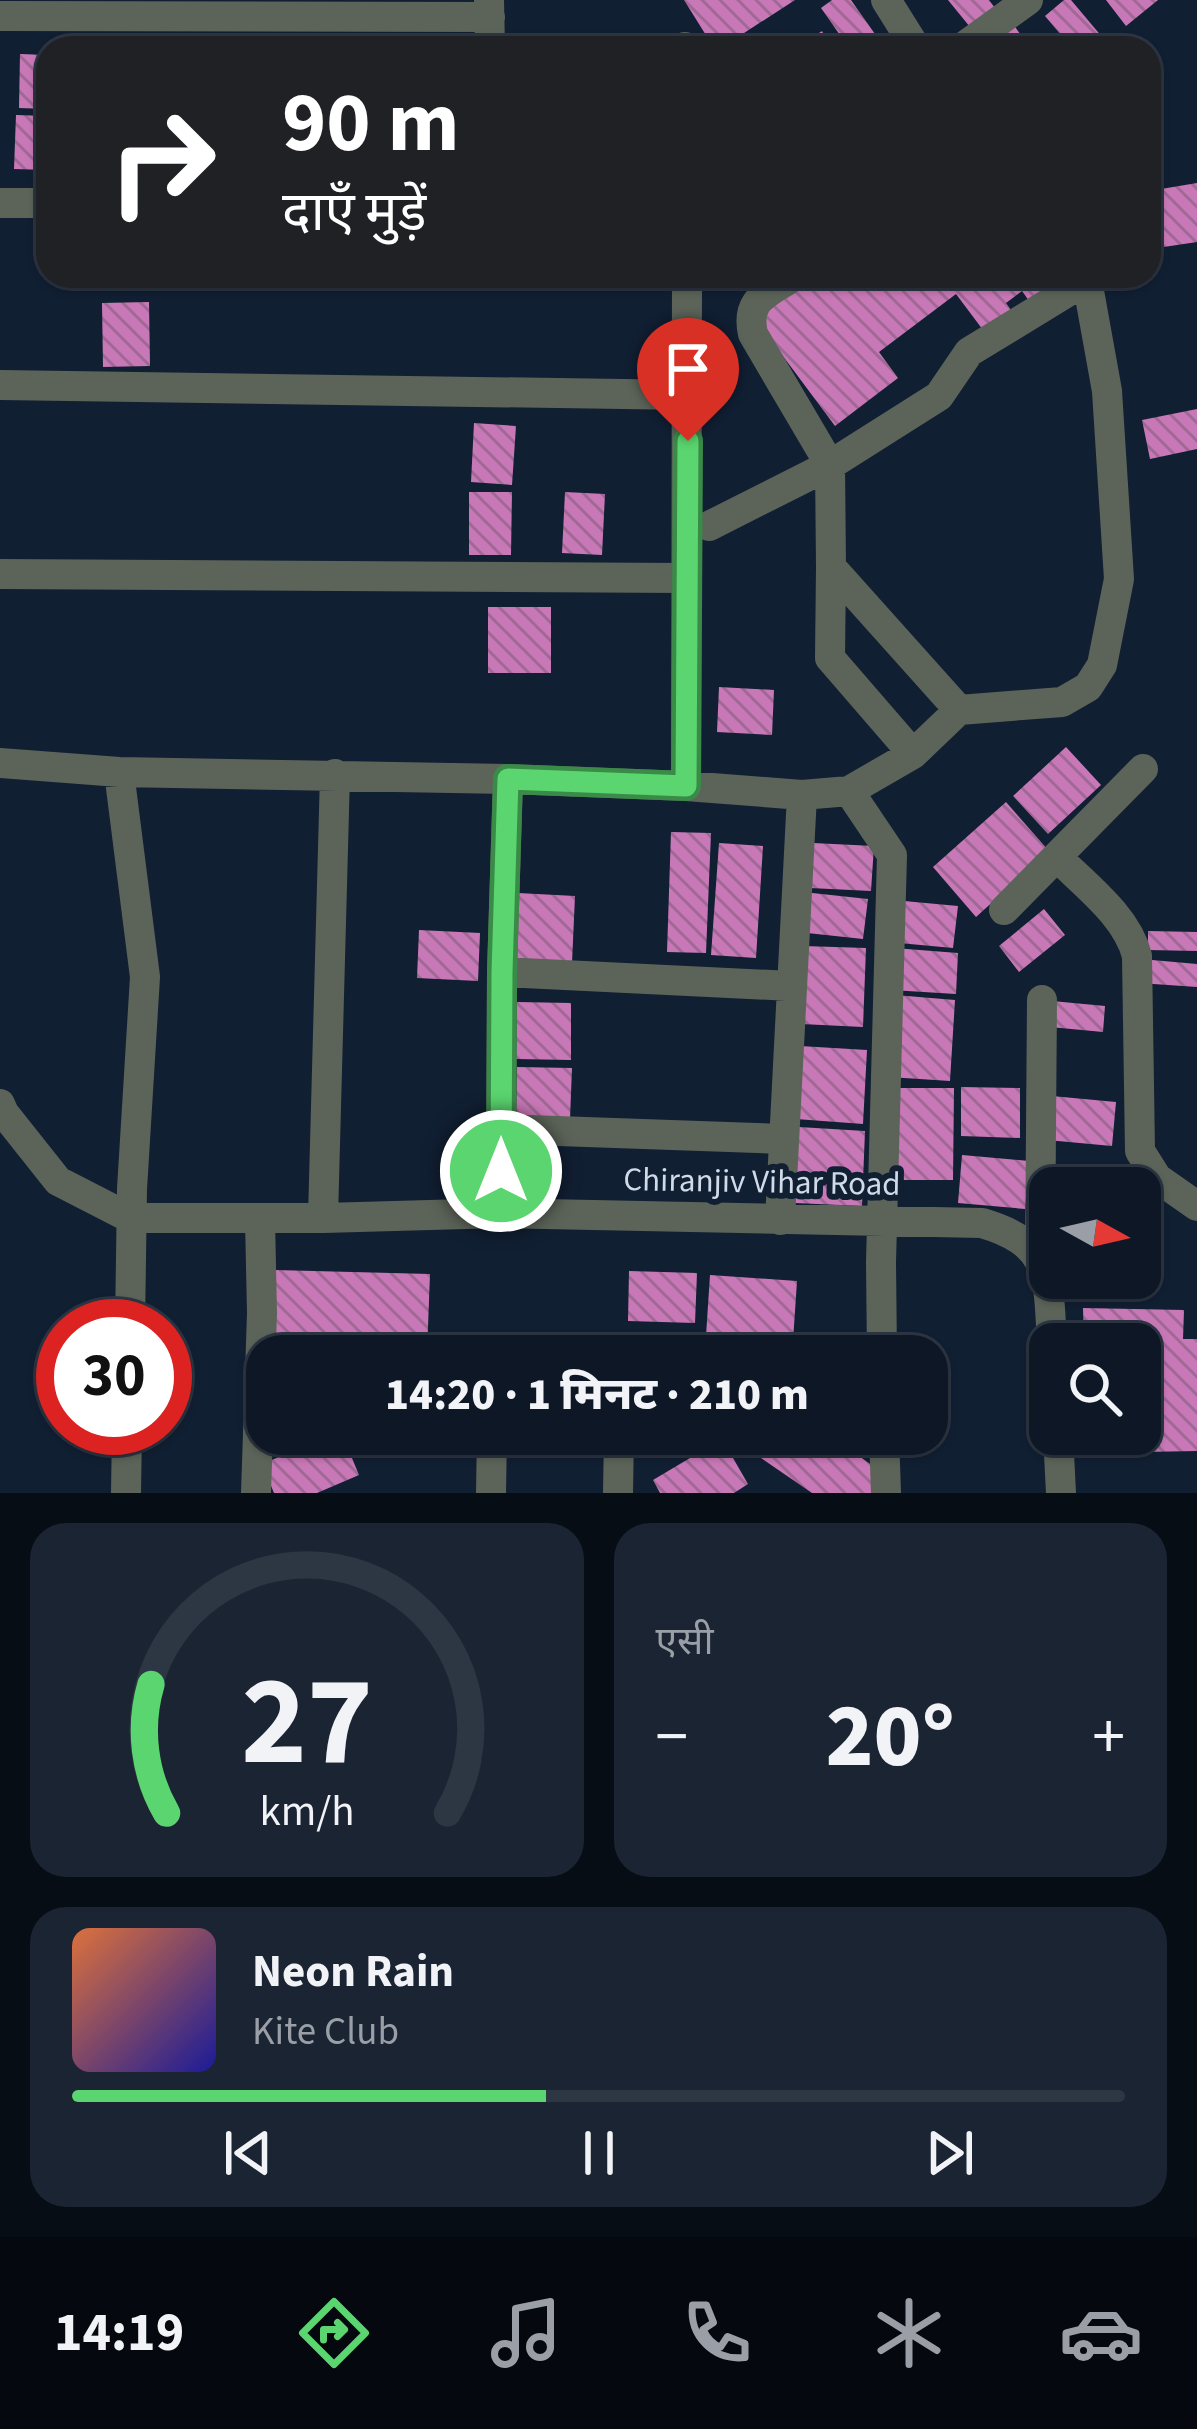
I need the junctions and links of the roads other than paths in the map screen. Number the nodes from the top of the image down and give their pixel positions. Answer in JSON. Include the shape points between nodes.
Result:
{"nodes":[{"id":1,"x":886,"y":0,"type":"edge"},
{"id":2,"x":1028,"y":0,"type":"edge"},
{"id":3,"x":0,"y":16,"type":"edge"},
{"id":4,"x":490,"y":22,"type":"edge"},
{"id":5,"x":908,"y":36,"type":"edge"},
{"id":6,"x":978,"y":36,"type":"edge"},
{"id":7,"x":0,"y":203,"type":"edge"},
{"id":8,"x":36,"y":203,"type":"edge"},
{"id":9,"x":687,"y":288,"type":"edge"},
{"id":10,"x":777,"y":288,"type":"edge"},
{"id":11,"x":1070,"y":288,"type":"edge"},
{"id":12,"x":1088,"y":288,"type":"edge"},
{"id":13,"x":0,"y":385,"type":"edge"},
{"id":14,"x":689,"y":395,"type":"junction"},
{"id":15,"x":830,"y":465,"type":"junction"},
{"id":16,"x":709,"y":526,"type":"dead end"},
{"id":17,"x":831,"y":566,"type":"junction"},
{"id":18,"x":0,"y":574,"type":"edge"},
{"id":19,"x":686,"y":578,"type":"junction"},
{"id":20,"x":958,"y":710,"type":"junction"},
{"id":21,"x":913,"y":754,"type":"junction"},
{"id":22,"x":0,"y":763,"type":"edge"},
{"id":23,"x":1143,"y":770,"type":"dead end"},
{"id":24,"x":119,"y":772,"type":"junction"},
{"id":25,"x":335,"y":774,"type":"junction"},
{"id":26,"x":508,"y":779,"type":"junction"},
{"id":27,"x":686,"y":786,"type":"junction"},
{"id":28,"x":849,"y":791,"type":"junction"},
{"id":29,"x":802,"y":795,"type":"junction"},
{"id":30,"x":1058,"y":857,"type":"junction"},
{"id":31,"x":1004,"y":910,"type":"dead end"},
{"id":32,"x":502,"y":972,"type":"junction"},
{"id":33,"x":791,"y":986,"type":"junction"},
{"id":34,"x":1042,"y":1000,"type":"dead end"},
{"id":35,"x":1,"y":1110,"type":"edge"},
{"id":36,"x":501,"y":1129,"type":"junction"},
{"id":37,"x":784,"y":1139,"type":"junction"},
{"id":38,"x":1041,"y":1167,"type":"edge"},
{"id":39,"x":1197,"y":1206,"type":"edge"},
{"id":40,"x":501,"y":1213,"type":"junction"},
{"id":41,"x":130,"y":1218,"type":"junction"},
{"id":42,"x":323,"y":1218,"type":"junction"},
{"id":43,"x":260,"y":1219,"type":"junction"},
{"id":44,"x":780,"y":1220,"type":"junction"},
{"id":45,"x":883,"y":1220,"type":"junction"},
{"id":46,"x":1029,"y":1248,"type":"edge"},
{"id":47,"x":130,"y":1299,"type":"edge"},
{"id":48,"x":263,"y":1335,"type":"edge"},
{"id":49,"x":882,"y":1335,"type":"edge"},
{"id":50,"x":127,"y":1455,"type":"edge"},
{"id":51,"x":259,"y":1455,"type":"edge"},
{"id":52,"x":492,"y":1455,"type":"edge"},
{"id":53,"x":619,"y":1455,"type":"edge"},
{"id":54,"x":885,"y":1455,"type":"edge"},
{"id":55,"x":1059,"y":1455,"type":"edge"},
{"id":56,"x":126,"y":1493,"type":"edge"},
{"id":57,"x":256,"y":1493,"type":"edge"},
{"id":58,"x":490,"y":1493,"type":"edge"},
{"id":59,"x":618,"y":1493,"type":"edge"},
{"id":60,"x":886,"y":1493,"type":"edge"},
{"id":61,"x":1061,"y":1493,"type":"edge"}],
"edges":[{"from":1,"to":5,"type":"street"},
{"from":2,"to":6,"type":"street"},
{"from":3,"to":4,"type":"street"},
{"from":7,"to":8,"type":"street"},
{"from":9,"to":14,"type":"street"},
{"from":10,"to":15,"type":"street","via":[[750,313],[753,334]]},
{"from":11,"to":15,"type":"street","via":[[969,352],[938,396]]},
{"from":12,"to":20,"type":"street","via":[[1107,391],[1119,579],[1102,664],[1088,687],[1062,702]]},
{"from":13,"to":14,"type":"street"},
{"from":14,"to":19,"type":"street"},
{"from":15,"to":16,"type":"street"},
{"from":15,"to":17,"type":"street"},
{"from":17,"to":20,"type":"street"},
{"from":17,"to":21,"type":"street","via":[[830,658]]},
{"from":18,"to":19,"type":"street"},
{"from":19,"to":27,"type":"street"},
{"from":20,"to":21,"type":"street"},
{"from":21,"to":28,"type":"street"},
{"from":22,"to":24,"type":"street"},
{"from":23,"to":30,"type":"street"},
{"from":24,"to":25,"type":"street"},
{"from":24,"to":41,"type":"street","via":[[145,977]]},
{"from":25,"to":26,"type":"street"},
{"from":25,"to":42,"type":"street"},
{"from":26,"to":27,"type":"street"},
{"from":26,"to":32,"type":"street"},
{"from":27,"to":29,"type":"street"},
{"from":28,"to":29,"type":"street"},
{"from":28,"to":45,"type":"street","via":[[892,855]]},
{"from":29,"to":33,"type":"street"},
{"from":30,"to":31,"type":"street"},
{"from":30,"to":39,"type":"street","via":[[1134,944],[1140,1151],[1157,1178]]},
{"from":32,"to":33,"type":"street"},
{"from":32,"to":36,"type":"street"},
{"from":33,"to":37,"type":"street"},
{"from":34,"to":38,"type":"street"},
{"from":35,"to":41,"type":"street","name":"Chiranjiv Vihar Road","via":[[58,1181]]},
{"from":36,"to":37,"type":"street"},
{"from":36,"to":40,"type":"street"},
{"from":37,"to":44,"type":"street"},
{"from":40,"to":42,"type":"street","name":"Chiranjiv Vihar Road"},
{"from":40,"to":44,"type":"street","name":"Chiranjiv Vihar Road"},
{"from":41,"to":43,"type":"street","name":"Chiranjiv Vihar Road"},
{"from":41,"to":47,"type":"street"},
{"from":42,"to":43,"type":"street","name":"Chiranjiv Vihar Road"},
{"from":43,"to":48,"type":"street"},
{"from":44,"to":45,"type":"street","name":"Chiranjiv Vihar Road"},
{"from":45,"to":46,"type":"street","name":"Chiranjiv Vihar Road","via":[[982,1223]]},
{"from":45,"to":49,"type":"street"},
{"from":50,"to":56,"type":"street"},
{"from":51,"to":57,"type":"street"},
{"from":52,"to":58,"type":"street"},
{"from":53,"to":59,"type":"street"},
{"from":54,"to":60,"type":"street"},
{"from":55,"to":61,"type":"street"}]}
